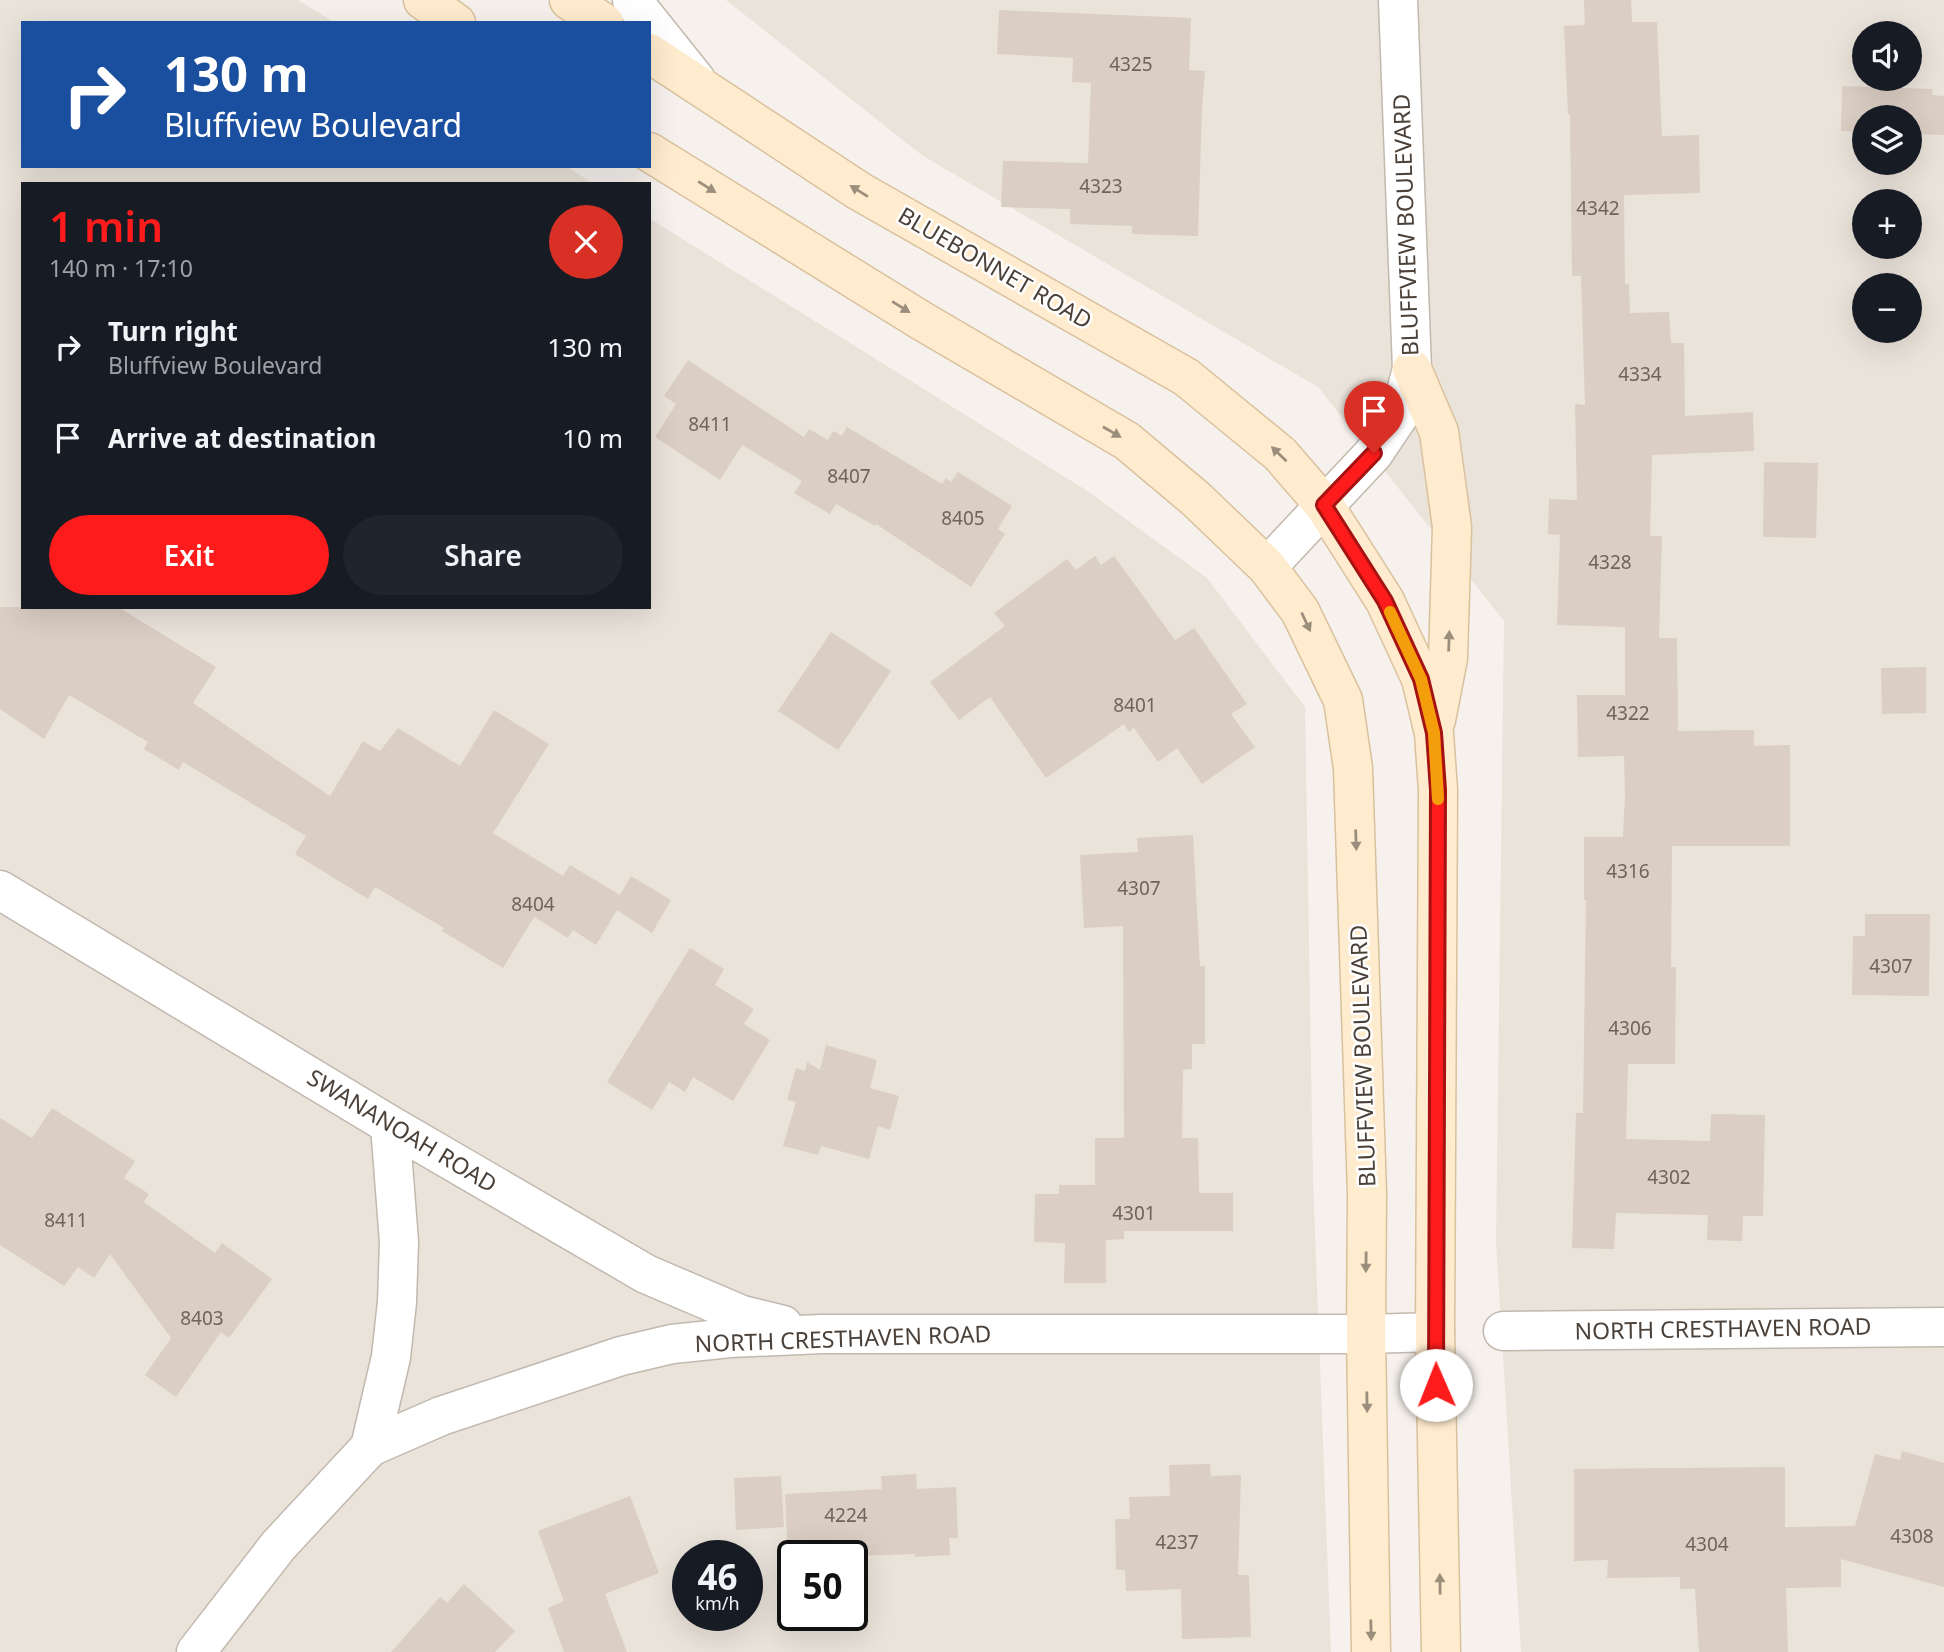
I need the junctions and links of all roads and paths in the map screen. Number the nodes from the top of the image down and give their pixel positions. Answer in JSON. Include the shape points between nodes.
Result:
{"nodes":[{"id":1,"x":423,"y":0,"type":"edge"},
{"id":2,"x":569,"y":0,"type":"edge"},
{"id":3,"x":632,"y":0,"type":"edge"},
{"id":4,"x":1398,"y":0,"type":"edge"},
{"id":5,"x":453,"y":21,"type":"edge"},
{"id":6,"x":601,"y":21,"type":"edge"},
{"id":7,"x":649,"y":21,"type":"edge"},
{"id":8,"x":651,"y":24,"type":"edge"},
{"id":9,"x":651,"y":54,"type":"edge"},
{"id":10,"x":701,"y":87,"type":"junction"},
{"id":11,"x":651,"y":153,"type":"edge"},
{"id":12,"x":1412,"y":369,"type":"junction"},
{"id":13,"x":1324,"y":505,"type":"junction"},
{"id":14,"x":1267,"y":567,"type":"junction"},
{"id":15,"x":1434,"y":733,"type":"junction"},
{"id":16,"x":0,"y":890,"type":"edge"},
{"id":17,"x":390,"y":1125,"type":"junction"},
{"id":18,"x":1944,"y":1327,"type":"edge"},
{"id":19,"x":1503,"y":1331,"type":"dead end"},
{"id":20,"x":1435,"y":1332,"type":"junction"},
{"id":21,"x":822,"y":1334,"type":"junction"},
{"id":22,"x":1366,"y":1334,"type":"junction"},
{"id":23,"x":370,"y":1447,"type":"junction"},
{"id":24,"x":196,"y":1652,"type":"edge"},
{"id":25,"x":1371,"y":1652,"type":"edge"},
{"id":26,"x":1441,"y":1652,"type":"edge"}],
"edges":[{"from":1,"to":5,"type":"main road"},
{"from":2,"to":6,"type":"main road"},
{"from":3,"to":7,"type":"street"},
{"from":4,"to":12,"type":"street","name":"BLUFFVIEW BOULEVARD"},
{"from":8,"to":10,"type":"street"},
{"from":9,"to":10,"type":"main road","name":"BLUEBONNET ROAD"},
{"from":13,"to":10,"type":"main road","name":"BLUEBONNET ROAD","one_way":true,"via":[[1280,454],[1186,377],[859,191]]},
{"from":11,"to":14,"type":"main road","one_way":true,"via":[[1127,441]]},
{"from":12,"to":13,"type":"street","name":"BLUFFVIEW BOULEVARD","via":[[1400,414],[1374,453]]},
{"from":15,"to":12,"type":"main road","one_way":true,"via":[[1448,658],[1452,527],[1439,432]]},
{"from":13,"to":14,"type":"street","name":"BLUFFVIEW BOULEVARD"},
{"from":13,"to":15,"type":"main road","via":[[1385,601],[1421,679]]},
{"from":14,"to":22,"type":"main road","name":"BLUFFVIEW BOULEVARD","one_way":true,"via":[[1300,611],[1343,700],[1353,768],[1367,1194]]},
{"from":15,"to":20,"type":"main road","via":[[1438,790]]},
{"from":16,"to":17,"type":"street","name":"SWANANOAH ROAD"},
{"from":17,"to":21,"type":"street","name":"SWANANOAH ROAD","via":[[646,1274],[742,1314]]},
{"from":17,"to":23,"type":"street","via":[[400,1242],[397,1301],[391,1357]]},
{"from":18,"to":19,"type":"street","name":"NORTH CRESTHAVEN ROAD"},
{"from":20,"to":22,"type":"street","name":"NORTH CRESTHAVEN ROAD"},
{"from":26,"to":20,"type":"main road","one_way":true},
{"from":21,"to":22,"type":"street","name":"NORTH CRESTHAVEN ROAD"},
{"from":21,"to":23,"type":"street","name":"NORTH CRESTHAVEN ROAD","via":[[730,1338],[634,1353],[441,1416]]},
{"from":22,"to":25,"type":"main road","name":"BLUFFVIEW BOULEVARD","one_way":true},
{"from":23,"to":24,"type":"street","name":"NORTH CRESTHAVEN ROAD","via":[[278,1546]]}]}
